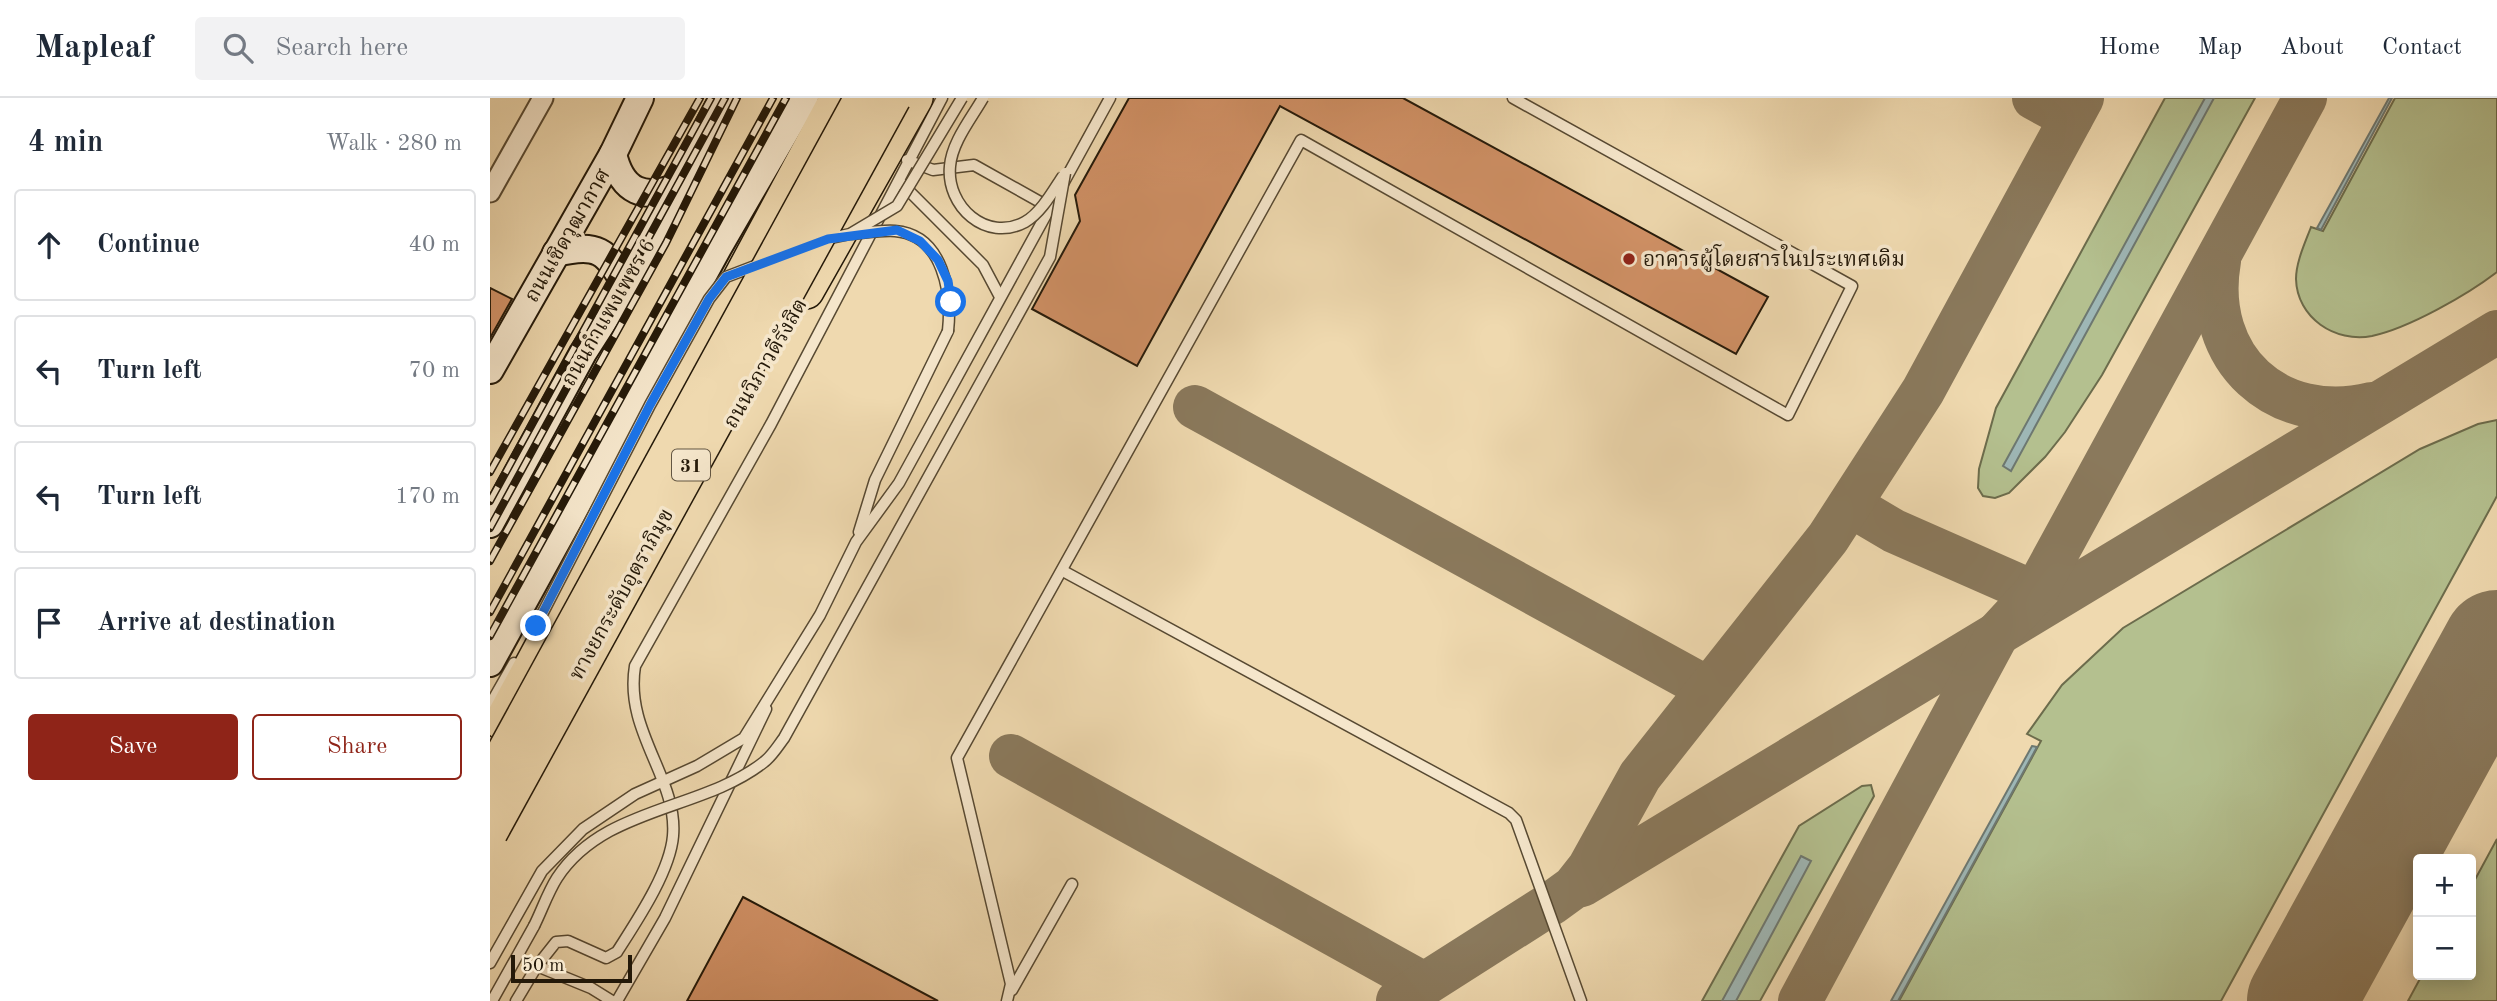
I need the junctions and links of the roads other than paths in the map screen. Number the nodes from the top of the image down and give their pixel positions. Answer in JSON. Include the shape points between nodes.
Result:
{"nodes":[{"id":1,"x":543,"y":98,"type":"edge"},
{"id":2,"x":640,"y":98,"type":"edge"},
{"id":3,"x":723,"y":98,"type":"edge"},
{"id":4,"x":805,"y":98,"type":"edge"},
{"id":5,"x":838,"y":98,"type":"edge"},
{"id":6,"x":862,"y":98,"type":"edge"},
{"id":7,"x":893,"y":98,"type":"edge"},
{"id":8,"x":915,"y":98,"type":"edge"},
{"id":9,"x":942,"y":98,"type":"edge"},
{"id":10,"x":962,"y":98,"type":"edge"},
{"id":11,"x":983,"y":98,"type":"edge"},
{"id":12,"x":1108,"y":98,"type":"edge"},
{"id":13,"x":1513,"y":98,"type":"edge"},
{"id":14,"x":613,"y":154,"type":"junction"},
{"id":15,"x":895,"y":166,"type":"junction"},
{"id":16,"x":1065,"y":173,"type":"junction"},
{"id":17,"x":679,"y":186,"type":"junction"},
{"id":18,"x":490,"y":192,"type":"edge"},
{"id":19,"x":1050,"y":207,"type":"junction"},
{"id":20,"x":850,"y":234,"type":"junction"},
{"id":21,"x":556,"y":253,"type":"junction"},
{"id":22,"x":626,"y":286,"type":"junction"},
{"id":23,"x":1000,"y":297,"type":"junction"},
{"id":24,"x":490,"y":370,"type":"edge"},
{"id":25,"x":490,"y":524,"type":"edge"},
{"id":26,"x":856,"y":542,"type":"junction"},
{"id":27,"x":1063,"y":571,"type":"junction"},
{"id":28,"x":529,"y":637,"type":"dead end"},
{"id":29,"x":523,"y":648,"type":"dead end"},
{"id":30,"x":490,"y":663,"type":"edge"},
{"id":31,"x":776,"y":682,"type":"junction"},
{"id":32,"x":490,"y":705,"type":"edge"},
{"id":33,"x":490,"y":743,"type":"edge"},
{"id":34,"x":490,"y":779,"type":"edge"},
{"id":35,"x":661,"y":780,"type":"junction"},
{"id":36,"x":490,"y":832,"type":"edge"},
{"id":37,"x":490,"y":848,"type":"edge"},
{"id":38,"x":1072,"y":884,"type":"dead end"},
{"id":39,"x":490,"y":962,"type":"edge"},
{"id":40,"x":537,"y":965,"type":"junction"},
{"id":41,"x":1009,"y":996,"type":"edge"},
{"id":42,"x":492,"y":1001,"type":"edge"},
{"id":43,"x":516,"y":1001,"type":"edge"},
{"id":44,"x":614,"y":1001,"type":"edge"},
{"id":45,"x":1581,"y":1001,"type":"edge"}],
"edges":[{"from":1,"to":18,"type":"street"},
{"from":2,"to":14,"type":"main road","name":"ถนนเชิดวุฒากาศ"},
{"from":3,"to":17,"type":"main road","name":"ถนนกำแพงเพชร 6"},
{"from":4,"to":30,"type":"main road"},
{"from":5,"to":33,"type":"highway","number":"31"},
{"from":6,"to":34,"type":"highway","name":"ทางยกระดับอุตราภิมุข","number":"31","bridge":true},
{"from":7,"to":36,"type":"highway","name":"ทางยกระดับอุตราภิมุข","number":"31","bridge":true},
{"from":8,"to":15,"type":"highway","name":"ถนนวิภาวดีรังสิต","number":"31"},
{"from":9,"to":15,"type":"lane"},
{"from":10,"to":20,"type":"lane","bridge":true,"via":[[897,206]]},
{"from":11,"to":16,"type":"lane","bridge":true,"via":[[955,146],[950,167],[952,194],[960,208],[975,221],[998,228],[1024,222]]},
{"from":12,"to":16,"type":"lane"},
{"from":12,"to":19,"type":"lane"},
{"from":13,"to":27,"type":"lane","via":[[1852,286],[1788,415],[1301,140]]},
{"from":14,"to":17,"type":"main road","via":[[624,183],[635,190],[662,193]]},
{"from":14,"to":21,"type":"main road","name":"ถนนเชิดวุฒากาศ"},
{"from":15,"to":19,"type":"lane","via":[[933,170],[974,165]]},
{"from":15,"to":23,"type":"lane","via":[[983,265]]},
{"from":15,"to":35,"type":"lane","via":[[860,256],[635,666],[635,715]]},
{"from":15,"to":37,"type":"highway","name":"ถนนวิภาวดีรังสิต","number":"31"},
{"from":16,"to":42,"type":"lane","bridge":true,"via":[[1050,257],[784,738],[767,760],[745,775],[643,815],[583,850],[557,877]]},
{"from":17,"to":22,"type":"main road","name":"ถนนกำแพงเพชร 6"},
{"from":19,"to":23,"type":"lane"},
{"from":20,"to":26,"type":"lane","bridge":true,"via":[[897,230],[920,241],[938,260],[951,302],[948,331],[875,480]]},
{"from":20,"to":28,"type":"lane","bridge":true,"via":[[726,277],[650,405]]},
{"from":21,"to":22,"type":"main road","via":[[594,248],[614,262]]},
{"from":21,"to":24,"type":"main road","name":"ถนนเชิดวุฒากาศ"},
{"from":22,"to":25,"type":"main road","name":"ถนนกำแพงเพชร 6","via":[[583,353]]},
{"from":23,"to":26,"type":"lane","via":[[899,483]]},
{"from":26,"to":31,"type":"lane","via":[[820,615]]},
{"from":27,"to":41,"type":"lane","via":[[957,758]]},
{"from":27,"to":45,"type":"lane","via":[[1510,813]]},
{"from":29,"to":32,"type":"lane"},
{"from":31,"to":35,"type":"lane","via":[[744,738],[697,766]]},
{"from":31,"to":44,"type":"lane","via":[[759,729],[665,918]]},
{"from":35,"to":39,"type":"lane","via":[[583,829],[542,871]]},
{"from":35,"to":40,"type":"lane","via":[[673,820],[673,839],[663,870],[617,952],[606,958],[568,941],[556,942]]},
{"from":38,"to":41,"type":"lane"},
{"from":40,"to":43,"type":"lane"},
{"from":40,"to":44,"type":"lane"}]}
